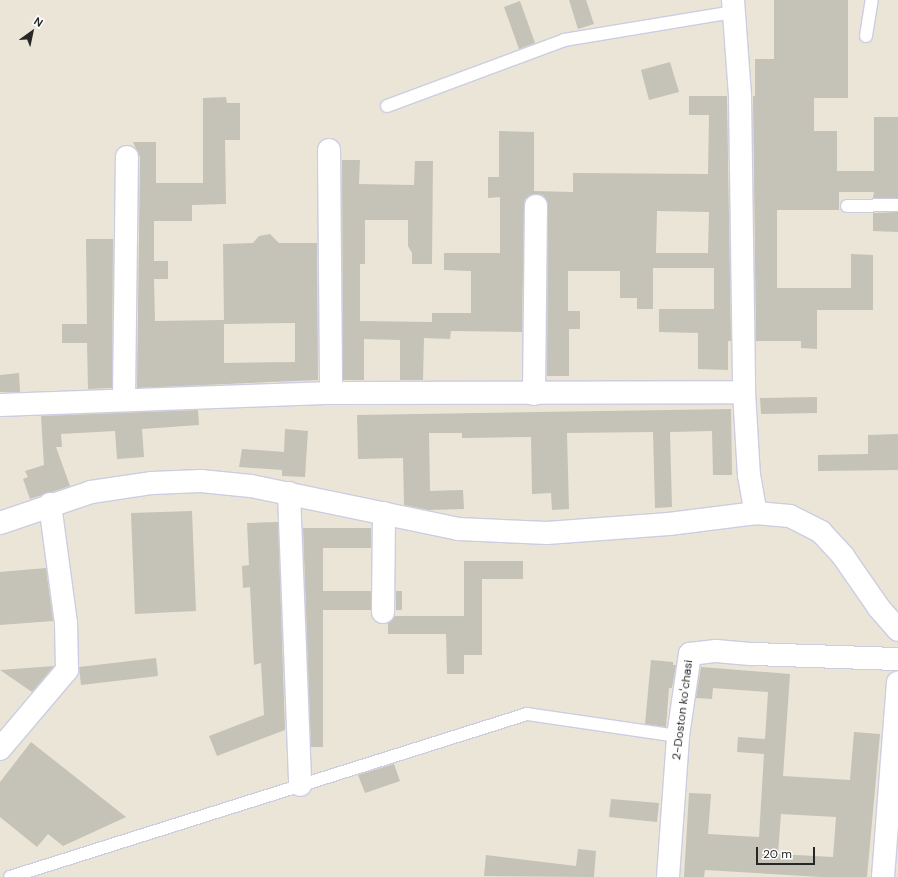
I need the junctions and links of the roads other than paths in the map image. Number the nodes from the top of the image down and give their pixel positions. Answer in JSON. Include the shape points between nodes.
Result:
{"nodes":[{"id":1,"x":872,"y":0,"type":"edge"},
{"id":2,"x":733,"y":6,"type":"edge"},
{"id":3,"x":866,"y":36,"type":"dead end"},
{"id":4,"x":387,"y":106,"type":"dead end"},
{"id":5,"x":329,"y":150,"type":"dead end"},
{"id":6,"x":127,"y":157,"type":"dead end"},
{"id":7,"x":898,"y":205,"type":"edge"},
{"id":8,"x":536,"y":206,"type":"dead end"},
{"id":9,"x":847,"y":206,"type":"dead end"},
{"id":10,"x":744,"y":392,"type":"junction"},
{"id":11,"x":331,"y":393,"type":"junction"},
{"id":12,"x":534,"y":394,"type":"junction"},
{"id":13,"x":124,"y":398,"type":"junction"},
{"id":14,"x":0,"y":405,"type":"edge"},
{"id":15,"x":289,"y":493,"type":"junction"},
{"id":16,"x":50,"y":504,"type":"junction"},
{"id":17,"x":384,"y":513,"type":"junction"},
{"id":18,"x":756,"y":513,"type":"junction"},
{"id":19,"x":0,"y":523,"type":"edge"},
{"id":20,"x":383,"y":612,"type":"dead end"},
{"id":21,"x":898,"y":630,"type":"edge"},
{"id":22,"x":898,"y":659,"type":"edge"},
{"id":23,"x":898,"y":684,"type":"edge"},
{"id":24,"x":678,"y":736,"type":"junction"},
{"id":25,"x":0,"y":749,"type":"edge"},
{"id":26,"x":300,"y":785,"type":"junction"},
{"id":27,"x":10,"y":877,"type":"edge"},
{"id":28,"x":668,"y":877,"type":"edge"},
{"id":29,"x":883,"y":877,"type":"edge"}],
"edges":[{"from":1,"to":3,"type":"lane"},
{"from":2,"to":4,"type":"lane","via":[[564,40]]},
{"from":2,"to":10,"type":"street","via":[[740,96]]},
{"from":5,"to":11,"type":"street"},
{"from":6,"to":13,"type":"street"},
{"from":7,"to":9,"type":"lane"},
{"from":8,"to":12,"type":"street"},
{"from":10,"to":12,"type":"street"},
{"from":10,"to":18,"type":"street","via":[[748,475]]},
{"from":11,"to":12,"type":"street"},
{"from":11,"to":13,"type":"street"},
{"from":13,"to":14,"type":"street"},
{"from":15,"to":16,"type":"street","via":[[201,481],[152,483],[91,492]]},
{"from":15,"to":17,"type":"street"},
{"from":15,"to":26,"type":"street"},
{"from":16,"to":19,"type":"street"},
{"from":16,"to":25,"type":"street","via":[[66,623],[67,670]]},
{"from":17,"to":18,"type":"street","via":[[458,529],[547,533],[669,524]]},
{"from":17,"to":20,"type":"street"},
{"from":18,"to":21,"type":"street","via":[[790,516],[821,532],[843,556],[879,608]]},
{"from":22,"to":24,"type":"street","name":"2-Doston koʻchasi","via":[[716,651],[690,654]]},
{"from":23,"to":29,"type":"street"},
{"from":24,"to":26,"type":"lane","via":[[527,714]]},
{"from":24,"to":28,"type":"street","name":"2-Doston koʻchasi"},
{"from":26,"to":27,"type":"lane"}]}
